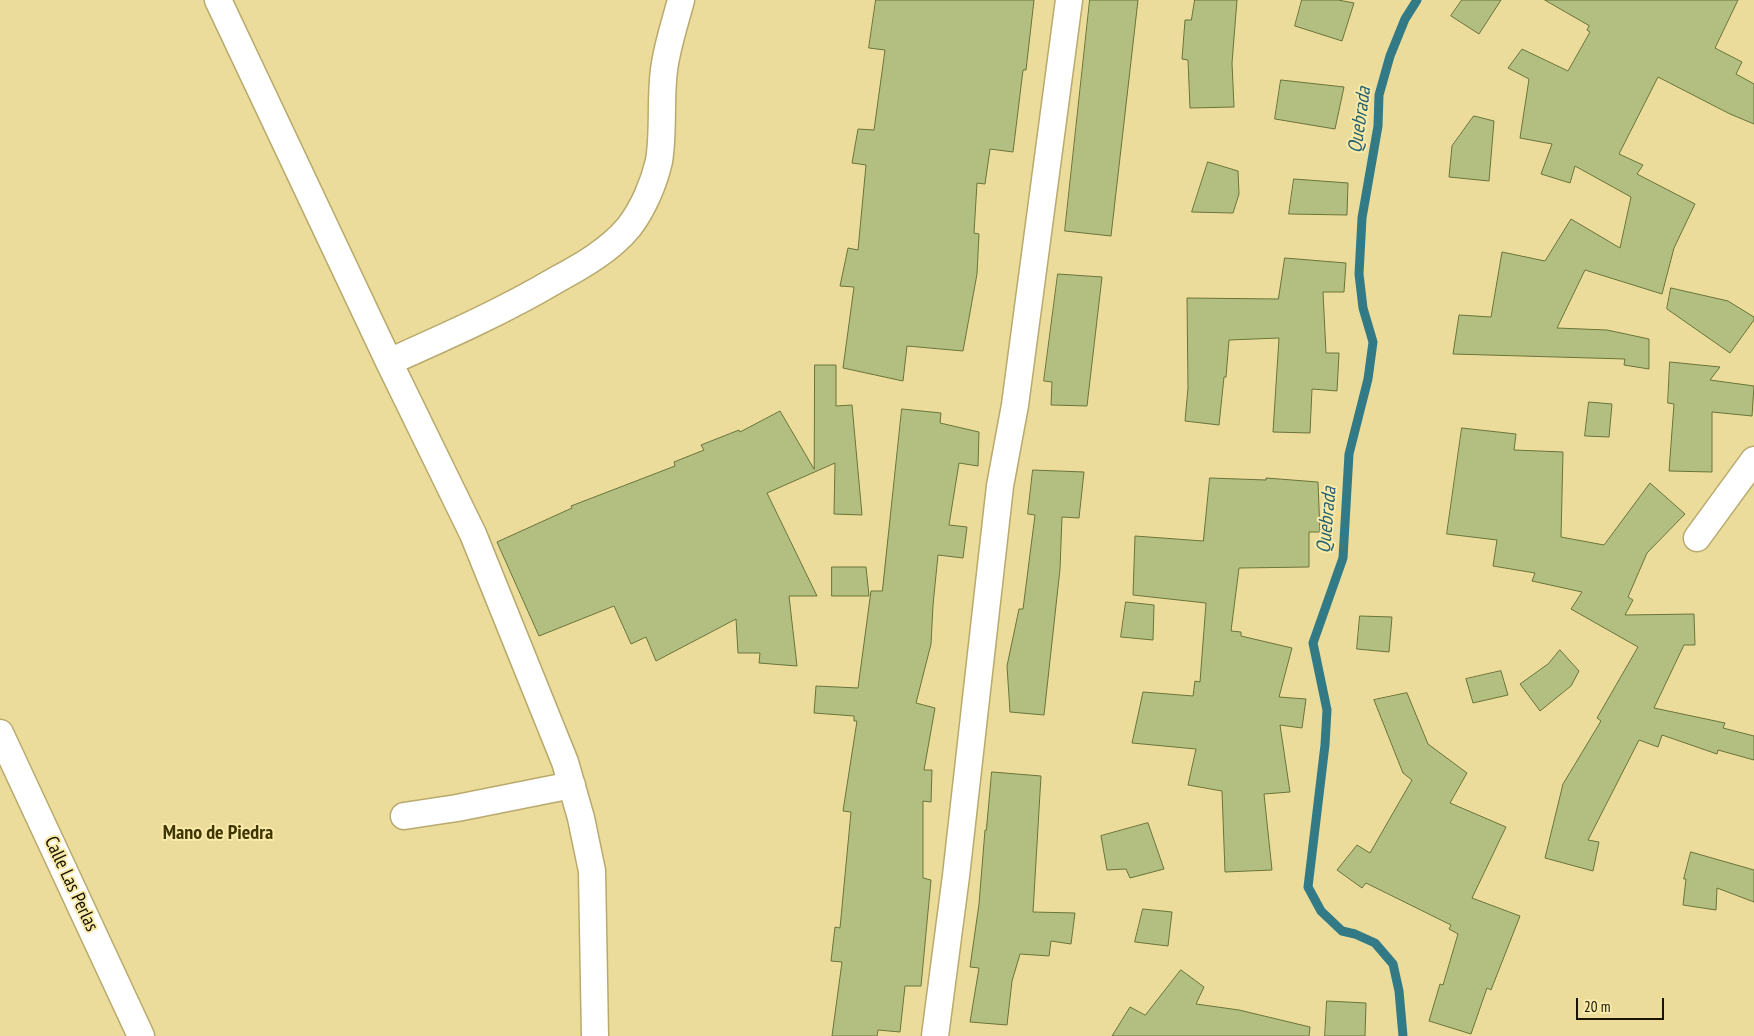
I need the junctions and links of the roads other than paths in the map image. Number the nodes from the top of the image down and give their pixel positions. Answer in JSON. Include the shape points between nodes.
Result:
{"nodes":[{"id":1,"x":218,"y":0,"type":"edge"},
{"id":2,"x":681,"y":0,"type":"edge"},
{"id":3,"x":1069,"y":0,"type":"edge"},
{"id":4,"x":389,"y":362,"type":"junction"},
{"id":5,"x":1754,"y":460,"type":"edge"},
{"id":6,"x":1697,"y":538,"type":"dead end"},
{"id":7,"x":0,"y":733,"type":"edge"},
{"id":8,"x":572,"y":785,"type":"junction"},
{"id":9,"x":404,"y":816,"type":"dead end"},
{"id":10,"x":141,"y":1036,"type":"edge"},
{"id":11,"x":595,"y":1036,"type":"edge"},
{"id":12,"x":935,"y":1036,"type":"edge"}],
"edges":[{"from":1,"to":4,"type":"street"},
{"from":2,"to":4,"type":"street","via":[[664,69],[658,161],[653,182],[629,227],[580,266],[525,298]]},
{"from":3,"to":12,"type":"street","via":[[1015,405],[1000,486]]},
{"from":4,"to":8,"type":"street","via":[[473,534],[566,762]]},
{"from":5,"to":6,"type":"street"},
{"from":7,"to":10,"type":"street","name":"Calle Las Perlas"},
{"from":8,"to":9,"type":"street"},
{"from":8,"to":11,"type":"street","via":[[592,871]]}]}
